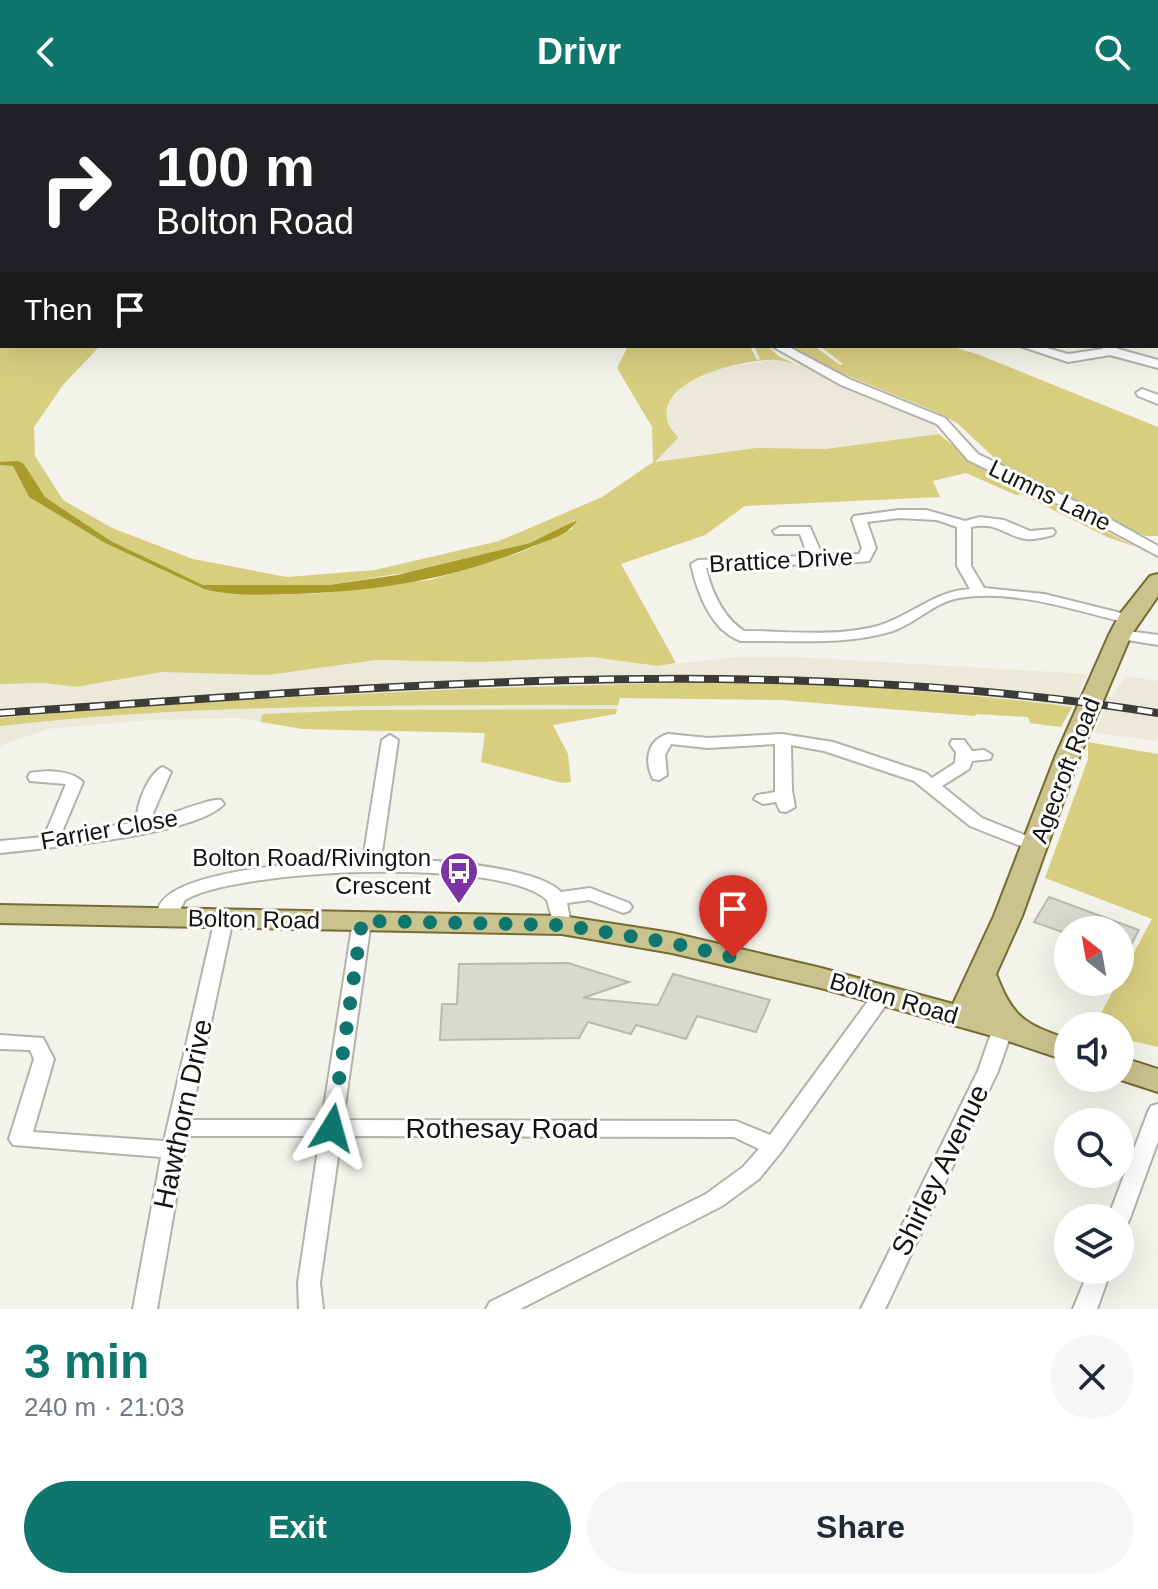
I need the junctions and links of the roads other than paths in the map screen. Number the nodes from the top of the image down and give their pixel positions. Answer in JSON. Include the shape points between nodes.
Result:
{"nodes":[{"id":1,"x":782,"y":348,"type":"edge"},
{"id":2,"x":1033,"y":348,"type":"edge"},
{"id":3,"x":1109,"y":348,"type":"edge"},
{"id":4,"x":1158,"y":364,"type":"edge"},
{"id":5,"x":1142,"y":393,"type":"dead end"},
{"id":6,"x":1158,"y":400,"type":"edge"},
{"id":7,"x":964,"y":525,"type":"junction"},
{"id":8,"x":780,"y":531,"type":"dead end"},
{"id":9,"x":1048,"y":532,"type":"dead end"},
{"id":10,"x":1128,"y":534,"type":"junction"},
{"id":11,"x":1158,"y":542,"type":"edge"},
{"id":12,"x":1158,"y":552,"type":"edge"},
{"id":13,"x":817,"y":562,"type":"junction"},
{"id":14,"x":1158,"y":581,"type":"edge"},
{"id":15,"x":980,"y":593,"type":"junction"},
{"id":16,"x":1124,"y":627,"type":"junction"},
{"id":17,"x":1158,"y":640,"type":"edge"},
{"id":18,"x":782,"y":739,"type":"junction"},
{"id":19,"x":390,"y":740,"type":"dead end"},
{"id":20,"x":984,"y":755,"type":"dead end"},
{"id":21,"x":163,"y":772,"type":"dead end"},
{"id":22,"x":659,"y":775,"type":"dead end"},
{"id":23,"x":36,"y":777,"type":"dead end"},
{"id":24,"x":932,"y":785,"type":"junction"},
{"id":25,"x":763,"y":799,"type":"dead end"},
{"id":26,"x":215,"y":804,"type":"dead end"},
{"id":27,"x":147,"y":825,"type":"junction"},
{"id":28,"x":52,"y":840,"type":"junction"},
{"id":29,"x":1036,"y":846,"type":"junction"},
{"id":30,"x":0,"y":847,"type":"edge"},
{"id":31,"x":371,"y":863,"type":"junction"},
{"id":32,"x":623,"y":907,"type":"dead end"},
{"id":33,"x":559,"y":912,"type":"junction"},
{"id":34,"x":0,"y":914,"type":"edge"},
{"id":35,"x":167,"y":918,"type":"junction"},
{"id":36,"x":224,"y":919,"type":"junction"},
{"id":37,"x":362,"y":921,"type":"junction"},
{"id":38,"x":983,"y":970,"type":"junction"},
{"id":39,"x":883,"y":995,"type":"junction"},
{"id":40,"x":954,"y":1015,"type":"junction"},
{"id":41,"x":1012,"y":1031,"type":"junction"},
{"id":42,"x":0,"y":1042,"type":"edge"},
{"id":43,"x":1054,"y":1045,"type":"edge"},
{"id":44,"x":1134,"y":1073,"type":"edge"},
{"id":45,"x":1158,"y":1081,"type":"edge"},
{"id":46,"x":1158,"y":1112,"type":"edge"},
{"id":47,"x":178,"y":1128,"type":"junction"},
{"id":48,"x":332,"y":1128,"type":"junction"},
{"id":49,"x":774,"y":1146,"type":"junction"},
{"id":50,"x":173,"y":1150,"type":"junction"},
{"id":51,"x":1124,"y":1204,"type":"edge"},
{"id":52,"x":1095,"y":1284,"type":"edge"},
{"id":53,"x":145,"y":1309,"type":"edge"},
{"id":54,"x":311,"y":1309,"type":"edge"},
{"id":55,"x":498,"y":1309,"type":"edge"},
{"id":56,"x":873,"y":1309,"type":"edge"},
{"id":57,"x":1085,"y":1309,"type":"edge"}],
"edges":[{"from":1,"to":10,"type":"street","name":"Lumns Lane","via":[[845,382],[941,421],[973,457]]},
{"from":2,"to":3,"type":"street","via":[[1068,358]]},
{"from":3,"to":4,"type":"street"},
{"from":5,"to":6,"type":"street"},
{"from":7,"to":9,"type":"street","via":[[980,521],[1028,535]]},
{"from":7,"to":13,"type":"street","name":"Brattice Drive","via":[[917,513],[859,519],[869,548],[864,558]]},
{"from":7,"to":15,"type":"street","via":[[964,566]]},
{"from":8,"to":13,"type":"street","via":[[805,530]]},
{"from":10,"to":11,"type":"street"},
{"from":10,"to":12,"type":"street","name":"Lumns Lane"},
{"from":13,"to":15,"type":"street","name":"Brattice Drive","via":[[698,564],[701,582],[717,610],[741,636],[854,636],[893,627],[955,594]]},
{"from":14,"to":16,"type":"main road","name":"Agecroft Road"},
{"from":15,"to":16,"type":"street","name":"Brattice Drive","via":[[1021,594]]},
{"from":16,"to":17,"type":"street","name":"Brattice Drive"},
{"from":16,"to":29,"type":"main road","name":"Agecroft Road","via":[[1068,755]]},
{"from":18,"to":22,"type":"street","via":[[668,739],[656,758]]},
{"from":18,"to":24,"type":"street","via":[[827,746],[905,770]]},
{"from":18,"to":25,"type":"street","via":[[784,802]]},
{"from":19,"to":31,"type":"street"},
{"from":20,"to":24,"type":"street","via":[[961,750],[963,765]]},
{"from":21,"to":27,"type":"street","via":[[144,813]]},
{"from":23,"to":28,"type":"street","via":[[75,782]]},
{"from":24,"to":29,"type":"street","via":[[976,822]]},
{"from":26,"to":27,"type":"street","name":"Farrier Close"},
{"from":27,"to":28,"type":"street","name":"Farrier Close"},
{"from":28,"to":30,"type":"street","name":"Farrier Close"},
{"from":29,"to":38,"type":"main road","name":"Agecroft Road"},
{"from":31,"to":33,"type":"street","via":[[488,872],[544,888]]},
{"from":31,"to":35,"type":"street","via":[[243,877],[197,888],[174,900]]},
{"from":32,"to":33,"type":"street","via":[[590,894]]},
{"from":33,"to":37,"type":"main road","name":"Bolton Road"},
{"from":33,"to":39,"type":"main road","name":"Bolton Road"},
{"from":34,"to":35,"type":"main road","name":"Bolton Road"},
{"from":35,"to":36,"type":"main road","name":"Bolton Road"},
{"from":36,"to":37,"type":"main road","name":"Bolton Road"},
{"from":36,"to":47,"type":"street","name":"Hawthorn Drive"},
{"from":37,"to":48,"type":"street"},
{"from":38,"to":40,"type":"main road","name":"Agecroft Road"},
{"from":38,"to":41,"type":"main road","via":[[993,1004]]},
{"from":39,"to":40,"type":"main road","name":"Bolton Road"},
{"from":39,"to":49,"type":"street"},
{"from":40,"to":41,"type":"main road","name":"Bolton Road"},
{"from":41,"to":43,"type":"main road","name":"Bolton Road"},
{"from":41,"to":56,"type":"street","name":"Shirley Avenue"},
{"from":42,"to":50,"type":"street","via":[[36,1043],[44,1059],[20,1139]]},
{"from":44,"to":45,"type":"main road"},
{"from":46,"to":51,"type":"street"},
{"from":47,"to":48,"type":"street","name":"Rothesay Road"},
{"from":47,"to":50,"type":"street","name":"Hawthorn Drive"},
{"from":48,"to":49,"type":"street","name":"Rothesay Road","via":[[736,1129]]},
{"from":48,"to":54,"type":"street","via":[[309,1283]]},
{"from":49,"to":55,"type":"street","via":[[751,1173],[714,1200]]},
{"from":50,"to":53,"type":"street","name":"Hawthorn Drive"},
{"from":52,"to":57,"type":"street"}]}
